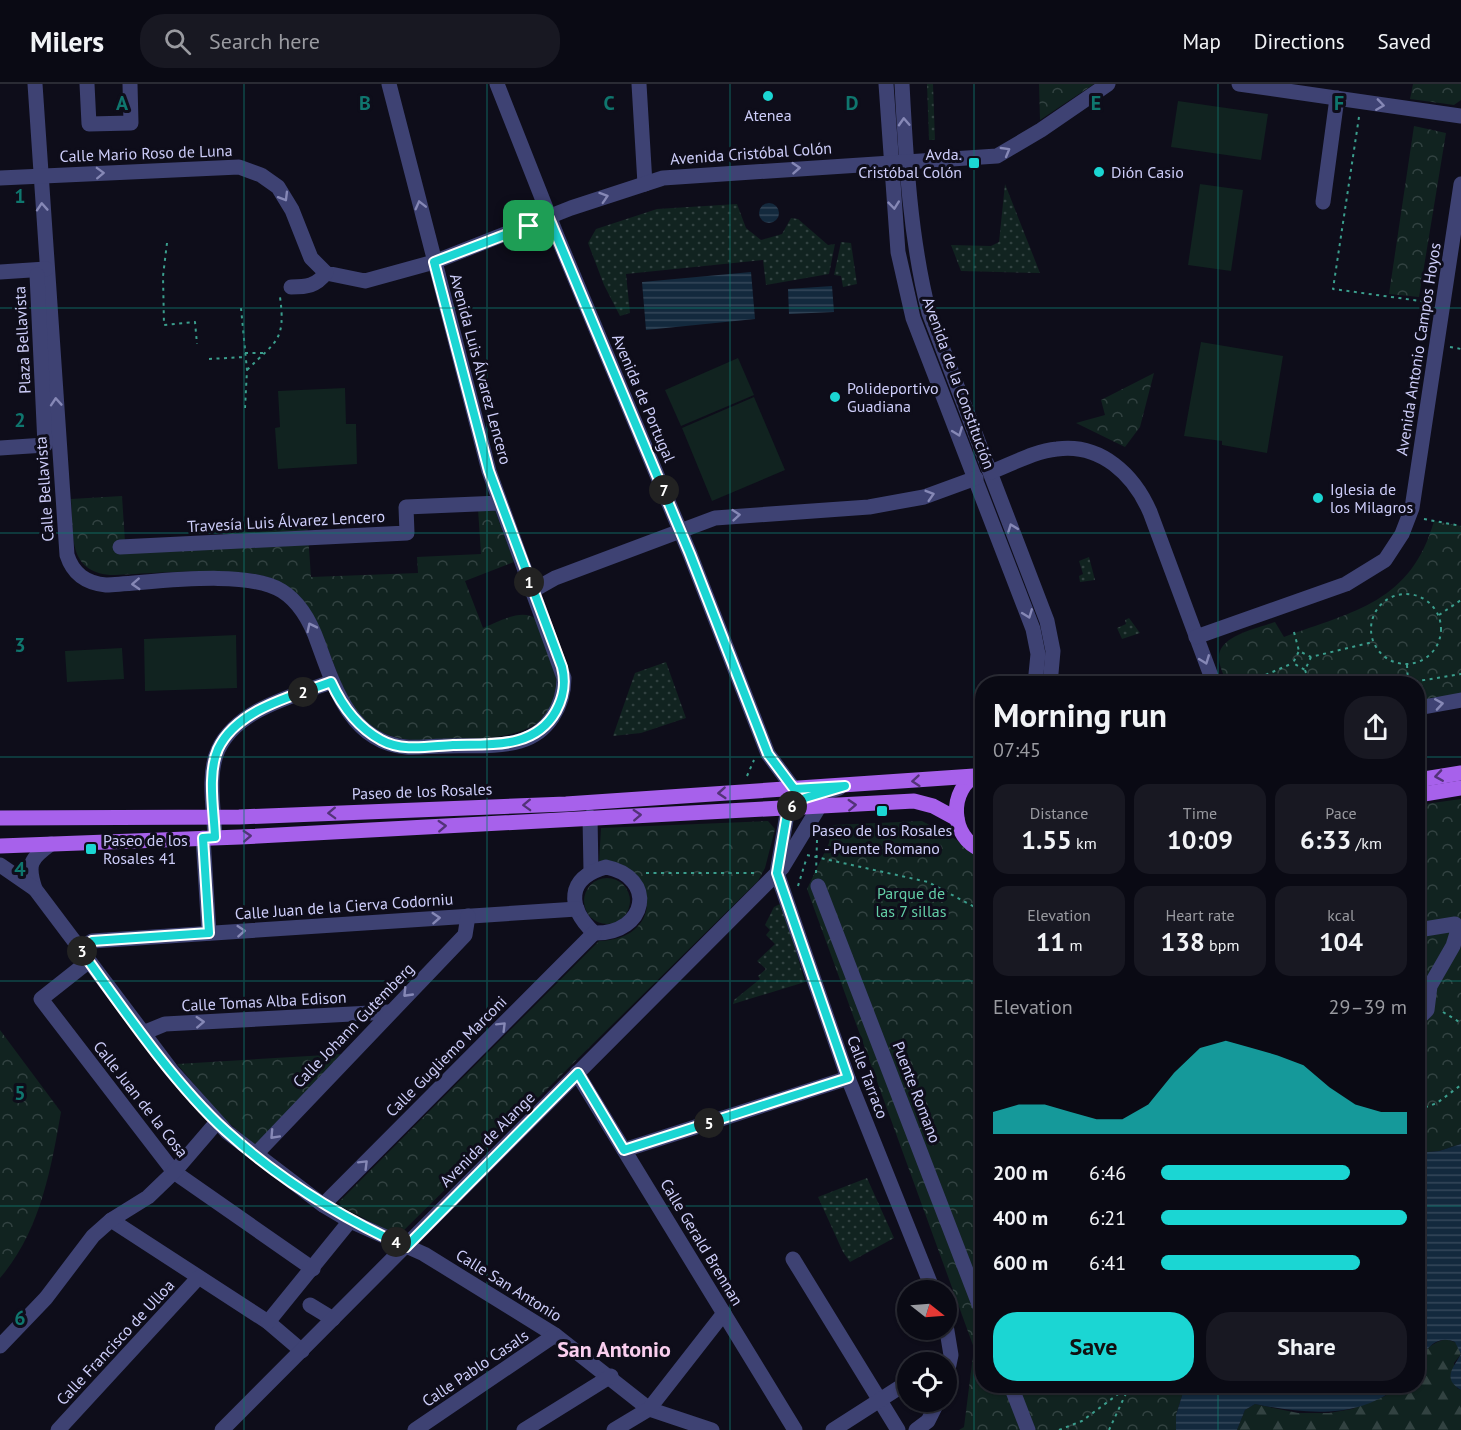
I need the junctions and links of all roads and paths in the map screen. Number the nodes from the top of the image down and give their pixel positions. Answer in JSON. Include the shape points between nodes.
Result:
{"nodes":[{"id":1,"x":35,"y":84,"type":"edge"},
{"id":2,"x":87,"y":84,"type":"edge"},
{"id":3,"x":130,"y":84,"type":"edge"},
{"id":4,"x":389,"y":84,"type":"edge"},
{"id":5,"x":497,"y":84,"type":"edge"},
{"id":6,"x":639,"y":84,"type":"edge"},
{"id":7,"x":886,"y":84,"type":"edge"},
{"id":8,"x":902,"y":84,"type":"edge"},
{"id":9,"x":1108,"y":84,"type":"edge"},
{"id":10,"x":1244,"y":84,"type":"edge"},
{"id":11,"x":1337,"y":98,"type":"junction"},
{"id":12,"x":1362,"y":102,"type":"junction"},
{"id":13,"x":1461,"y":116,"type":"edge"},
{"id":14,"x":907,"y":160,"type":"junction"},
{"id":15,"x":891,"y":162,"type":"junction"},
{"id":16,"x":40,"y":175,"type":"junction"},
{"id":17,"x":0,"y":178,"type":"edge"},
{"id":18,"x":645,"y":184,"type":"junction"},
{"id":19,"x":1461,"y":184,"type":"edge"},
{"id":20,"x":1323,"y":202,"type":"dead end"},
{"id":21,"x":549,"y":218,"type":"junction"},
{"id":22,"x":1457,"y":235,"type":"edge"},
{"id":23,"x":167,"y":243,"type":"dead end"},
{"id":24,"x":434,"y":262,"type":"junction"},
{"id":25,"x":41,"y":269,"type":"junction"},
{"id":26,"x":0,"y":272,"type":"edge"},
{"id":27,"x":326,"y":273,"type":"junction"},
{"id":28,"x":285,"y":290,"type":"joint"},
{"id":29,"x":1443,"y":304,"type":"junction"},
{"id":30,"x":241,"y":308,"type":"dead end"},
{"id":31,"x":197,"y":344,"type":"dead end"},
{"id":32,"x":265,"y":352,"type":"junction"},
{"id":33,"x":245,"y":355,"type":"junction"},
{"id":34,"x":209,"y":359,"type":"dead end"},
{"id":35,"x":247,"y":370,"type":"junction"},
{"id":36,"x":245,"y":408,"type":"dead end"},
{"id":37,"x":52,"y":444,"type":"junction"},
{"id":38,"x":0,"y":448,"type":"edge"},
{"id":39,"x":991,"y":472,"type":"junction"},
{"id":40,"x":976,"y":478,"type":"junction"},
{"id":41,"x":500,"y":503,"type":"junction"},
{"id":42,"x":1409,"y":516,"type":"junction"},
{"id":43,"x":1461,"y":526,"type":"edge"},
{"id":44,"x":680,"y":530,"type":"junction"},
{"id":45,"x":120,"y":547,"type":"dead end"},
{"id":46,"x":532,"y":591,"type":"junction"},
{"id":47,"x":1461,"y":600,"type":"edge"},
{"id":48,"x":1439,"y":615,"type":"junction"},
{"id":49,"x":1294,"y":632,"type":"dead end"},
{"id":50,"x":1196,"y":637,"type":"junction"},
{"id":51,"x":1373,"y":642,"type":"junction"},
{"id":52,"x":1299,"y":651,"type":"junction"},
{"id":53,"x":1311,"y":657,"type":"junction"},
{"id":54,"x":1293,"y":663,"type":"junction"},
{"id":55,"x":1407,"y":664,"type":"junction"},
{"id":56,"x":1305,"y":669,"type":"junction"},
{"id":57,"x":1461,"y":674,"type":"edge"},
{"id":58,"x":1036,"y":676,"type":"edge"},
{"id":59,"x":1051,"y":676,"type":"edge"},
{"id":60,"x":1211,"y":676,"type":"edge"},
{"id":61,"x":1263,"y":676,"type":"edge"},
{"id":62,"x":1307,"y":676,"type":"edge"},
{"id":63,"x":1408,"y":676,"type":"edge"},
{"id":64,"x":1425,"y":679,"type":"edge"},
{"id":65,"x":331,"y":682,"type":"junction"},
{"id":66,"x":1461,"y":700,"type":"edge"},
{"id":67,"x":1425,"y":707,"type":"edge"},
{"id":68,"x":754,"y":759,"type":"dead end"},
{"id":69,"x":1461,"y":773,"type":"edge"},
{"id":70,"x":975,"y":774,"type":"edge"},
{"id":71,"x":975,"y":777,"type":"edge"},
{"id":72,"x":745,"y":778,"type":"dead end"},
{"id":73,"x":1425,"y":779,"type":"edge"},
{"id":74,"x":845,"y":786,"type":"junction"},
{"id":75,"x":1461,"y":788,"type":"edge"},
{"id":76,"x":794,"y":789,"type":"junction"},
{"id":77,"x":1425,"y":794,"type":"edge"},
{"id":78,"x":819,"y":807,"type":"junction"},
{"id":79,"x":788,"y":808,"type":"junction"},
{"id":80,"x":214,"y":817,"type":"junction"},
{"id":81,"x":590,"y":817,"type":"junction"},
{"id":82,"x":0,"y":818,"type":"edge"},
{"id":83,"x":957,"y":819,"type":"junction"},
{"id":84,"x":818,"y":836,"type":"dead end"},
{"id":85,"x":209,"y":837,"type":"junction"},
{"id":86,"x":51,"y":844,"type":"junction"},
{"id":87,"x":975,"y":845,"type":"edge"},
{"id":88,"x":0,"y":846,"type":"edge"},
{"id":89,"x":815,"y":856,"type":"junction"},
{"id":90,"x":0,"y":866,"type":"edge"},
{"id":91,"x":591,"y":871,"type":"junction"},
{"id":92,"x":646,"y":873,"type":"dead end"},
{"id":93,"x":777,"y":873,"type":"junction"},
{"id":94,"x":818,"y":886,"type":"dead end"},
{"id":95,"x":36,"y":889,"type":"junction"},
{"id":96,"x":797,"y":893,"type":"dead end"},
{"id":97,"x":975,"y":908,"type":"edge"},
{"id":98,"x":577,"y":909,"type":"junction"},
{"id":99,"x":468,"y":916,"type":"junction"},
{"id":100,"x":1425,"y":929,"type":"edge"},
{"id":101,"x":209,"y":933,"type":"junction"},
{"id":102,"x":594,"y":933,"type":"junction"},
{"id":103,"x":84,"y":955,"type":"junction"},
{"id":104,"x":1428,"y":1002,"type":"junction"},
{"id":105,"x":389,"y":1012,"type":"junction"},
{"id":106,"x":1425,"y":1012,"type":"edge"},
{"id":107,"x":1461,"y":1023,"type":"edge"},
{"id":108,"x":143,"y":1033,"type":"junction"},
{"id":109,"x":578,"y":1073,"type":"junction"},
{"id":110,"x":848,"y":1078,"type":"junction"},
{"id":111,"x":1461,"y":1085,"type":"edge"},
{"id":112,"x":1425,"y":1108,"type":"edge"},
{"id":113,"x":217,"y":1122,"type":"junction"},
{"id":114,"x":624,"y":1150,"type":"junction"},
{"id":115,"x":256,"y":1154,"type":"junction"},
{"id":116,"x":174,"y":1172,"type":"junction"},
{"id":117,"x":323,"y":1205,"type":"junction"},
{"id":118,"x":111,"y":1220,"type":"junction"},
{"id":119,"x":350,"y":1221,"type":"junction"},
{"id":120,"x":406,"y":1247,"type":"junction"},
{"id":121,"x":793,"y":1259,"type":"dead end"},
{"id":122,"x":314,"y":1269,"type":"junction"},
{"id":123,"x":198,"y":1278,"type":"junction"},
{"id":124,"x":929,"y":1280,"type":"edge"},
{"id":125,"x":975,"y":1294,"type":"edge"},
{"id":126,"x":310,"y":1305,"type":"dead end"},
{"id":127,"x":724,"y":1313,"type":"junction"},
{"id":128,"x":333,"y":1319,"type":"junction"},
{"id":129,"x":268,"y":1322,"type":"junction"},
{"id":130,"x":555,"y":1335,"type":"junction"},
{"id":131,"x":0,"y":1346,"type":"edge"},
{"id":132,"x":302,"y":1351,"type":"junction"},
{"id":133,"x":611,"y":1376,"type":"junction"},
{"id":134,"x":897,"y":1389,"type":"edge"},
{"id":135,"x":1014,"y":1393,"type":"edge"},
{"id":136,"x":1121,"y":1393,"type":"edge"},
{"id":137,"x":1126,"y":1393,"type":"edge"},
{"id":138,"x":879,"y":1400,"type":"junction"},
{"id":139,"x":649,"y":1409,"type":"junction"},
{"id":140,"x":932,"y":1412,"type":"edge"},
{"id":141,"x":58,"y":1430,"type":"edge"},
{"id":142,"x":222,"y":1430,"type":"edge"},
{"id":143,"x":416,"y":1430,"type":"edge"},
{"id":144,"x":524,"y":1430,"type":"edge"},
{"id":145,"x":614,"y":1430,"type":"edge"},
{"id":146,"x":712,"y":1430,"type":"edge"},
{"id":147,"x":795,"y":1430,"type":"edge"},
{"id":148,"x":833,"y":1430,"type":"edge"},
{"id":149,"x":898,"y":1430,"type":"edge"},
{"id":150,"x":916,"y":1430,"type":"edge"},
{"id":151,"x":1028,"y":1430,"type":"edge"},
{"id":152,"x":1059,"y":1430,"type":"edge"},
{"id":153,"x":1109,"y":1430,"type":"edge"}],
"edges":[{"from":1,"to":16,"type":"street","name":"Calle Bellavista"},
{"from":2,"to":3,"type":"street","via":[[89,124],[131,123]]},
{"from":24,"to":4,"type":"street","name":"Avenida Luis Álvarez Lencero","one_way":true},
{"from":5,"to":21,"type":"street","name":"Avenida de Portugal"},
{"from":6,"to":18,"type":"street"},
{"from":7,"to":15,"type":"street","name":"Avenida de la Constitución"},
{"from":14,"to":8,"type":"street","name":"Avenida de la Constitución","one_way":true},
{"from":14,"to":9,"type":"street","one_way":true,"via":[[997,156]]},
{"from":10,"to":11,"type":"street"},
{"from":11,"to":12,"type":"street"},
{"from":11,"to":20,"type":"street"},
{"from":12,"to":13,"type":"street","one_way":true},
{"from":12,"to":29,"type":"path","via":[[1333,289]]},
{"from":14,"to":15,"type":"street","name":"Avenida Cristóbal Colón"},
{"from":14,"to":39,"type":"street","name":"Avenida de la Constitución","via":[[927,305]]},
{"from":18,"to":15,"type":"street","name":"Avenida Cristóbal Colón","one_way":true,"via":[[693,174]]},
{"from":15,"to":40,"type":"street","name":"Avenida de la Constitución","one_way":true,"via":[[898,252],[913,318]]},
{"from":16,"to":17,"type":"street","name":"Calle Mario Roso de Luna"},
{"from":25,"to":16,"type":"street","name":"Calle Bellavista","one_way":true},
{"from":16,"to":27,"type":"street","name":"Calle Mario Roso de Luna","one_way":true,"via":[[239,167],[278,187],[292,210],[311,258]]},
{"from":21,"to":18,"type":"street","name":"Avenida Cristóbal Colón","one_way":true},
{"from":19,"to":22,"type":"street","name":"Avenida Antonio Campos Hoyos"},
{"from":21,"to":24,"type":"street"},
{"from":21,"to":44,"type":"street","name":"Avenida de Portugal"},
{"from":22,"to":29,"type":"street","name":"Avenida Antonio Campos Hoyos"},
{"from":23,"to":31,"type":"path","via":[[164,325],[195,322]]},
{"from":24,"to":27,"type":"street","via":[[365,281]]},
{"from":24,"to":41,"type":"street","name":"Avenida Luis Álvarez Lencero"},
{"from":25,"to":26,"type":"street","name":"Plaza Bellavista"},
{"from":25,"to":37,"type":"street","name":"Calle Bellavista"},
{"from":27,"to":28,"type":"street","via":[[318,284]]},
{"from":28,"to":32,"type":"path","via":[[280,334],[275,345]]},
{"from":29,"to":42,"type":"street","name":"Avenida Antonio Campos Hoyos"},
{"from":30,"to":33,"type":"path"},
{"from":32,"to":33,"type":"path"},
{"from":32,"to":35,"type":"path"},
{"from":33,"to":34,"type":"path"},
{"from":33,"to":35,"type":"path"},
{"from":35,"to":36,"type":"path"},
{"from":37,"to":38,"type":"street"},
{"from":65,"to":37,"type":"street","name":"Calle Bellavista","one_way":true,"via":[[309,621],[292,599],[272,586],[233,579],[106,585],[81,577],[67,555]]},
{"from":39,"to":50,"type":"street","via":[[1058,448],[1077,449],[1118,466],[1141,491]]},
{"from":59,"to":39,"type":"street","name":"Avenida de la Constitución","one_way":true,"via":[[1053,651],[1047,621]]},
{"from":44,"to":40,"type":"street","one_way":true,"via":[[726,516],[869,507],[924,497]]},
{"from":40,"to":58,"type":"street","name":"Avenida de la Constitución","one_way":true,"via":[[1033,629],[1038,654]]},
{"from":41,"to":45,"type":"street","name":"Travesía Luis Álvarez Lencero","via":[[406,507],[407,532]]},
{"from":41,"to":46,"type":"street","name":"Avenida Luis Álvarez Lencero"},
{"from":42,"to":43,"type":"path"},
{"from":42,"to":50,"type":"street","name":"Avenida Antonio Campos Hoyos","via":[[1385,560],[1346,584]]},
{"from":44,"to":46,"type":"street","via":[[555,578]]},
{"from":44,"to":76,"type":"street","name":"Avenida de Portugal","via":[[768,754]]},
{"from":46,"to":65,"type":"street","name":"Calle Bellavista","via":[[562,667],[564,690],[547,724],[523,740],[407,747],[383,741],[350,714]]},
{"from":47,"to":48,"type":"path"},
{"from":48,"to":51,"type":"path","via":[[1429,601],[1415,594],[1387,599],[1377,608],[1372,621]]},
{"from":48,"to":55,"type":"path","via":[[1442,629],[1433,652],[1421,661]]},
{"from":49,"to":52,"type":"path"},
{"from":50,"to":60,"type":"street","one_way":true},
{"from":51,"to":53,"type":"path"},
{"from":51,"to":55,"type":"path","via":[[1383,656]]},
{"from":52,"to":53,"type":"path"},
{"from":52,"to":54,"type":"path"},
{"from":53,"to":56,"type":"path"},
{"from":54,"to":56,"type":"path"},
{"from":54,"to":61,"type":"path"},
{"from":55,"to":63,"type":"path"},
{"from":56,"to":62,"type":"path"},
{"from":57,"to":64,"type":"path"},
{"from":65,"to":80,"type":"street","via":[[250,715],[232,731],[218,750],[213,780]]},
{"from":67,"to":66,"type":"street","one_way":true},
{"from":68,"to":72,"type":"path"},
{"from":69,"to":73,"type":"main road","one_way":true},
{"from":70,"to":74,"type":"main road","name":"Paseo de los Rosales","one_way":true},
{"from":71,"to":83,"type":"main road","via":[[958,796]]},
{"from":74,"to":76,"type":"main road","name":"Paseo de los Rosales"},
{"from":74,"to":79,"type":"street","name":"Paseo de los Rosales","via":[[805,798]]},
{"from":75,"to":77,"type":"main road"},
{"from":76,"to":80,"type":"main road","name":"Paseo de los Rosales","one_way":true,"via":[[566,804]]},
{"from":78,"to":79,"type":"main road","name":"Paseo de los Rosales"},
{"from":78,"to":83,"type":"main road","name":"Paseo de los Rosales","one_way":true,"via":[[914,801]]},
{"from":78,"to":93,"type":"street","name":"Avenida de Alange"},
{"from":81,"to":79,"type":"main road","name":"Paseo de los Rosales","one_way":true},
{"from":79,"to":93,"type":"street"},
{"from":80,"to":82,"type":"main road","name":"Paseo de los Rosales"},
{"from":80,"to":85,"type":"street"},
{"from":85,"to":81,"type":"main road","name":"Paseo de los Rosales","one_way":true},
{"from":81,"to":91,"type":"street"},
{"from":83,"to":87,"type":"main road","via":[[967,839]]},
{"from":84,"to":89,"type":"path"},
{"from":85,"to":86,"type":"main road","name":"Paseo de los Rosales"},
{"from":85,"to":101,"type":"street"},
{"from":86,"to":88,"type":"main road","name":"Paseo de los Rosales"},
{"from":86,"to":95,"type":"street","via":[[35,855],[29,871]]},
{"from":89,"to":96,"type":"path","via":[[808,854]]},
{"from":89,"to":97,"type":"path","via":[[928,882]]},
{"from":90,"to":95,"type":"street"},
{"from":91,"to":98,"type":"street","via":[[580,881],[574,900]]},
{"from":91,"to":102,"type":"street","via":[[606,867],[620,870],[633,880],[640,895],[637,914],[628,926],[610,933]]},
{"from":92,"to":93,"type":"path"},
{"from":93,"to":109,"type":"street","name":"Avenida de Alange"},
{"from":93,"to":110,"type":"street","name":"Calle Tarraco"},
{"from":94,"to":125,"type":"street","name":"Puente Romano"},
{"from":95,"to":103,"type":"street","name":"Calle San Antonio"},
{"from":98,"to":99,"type":"street","name":"Calle Juan de la Cierva Codorniu"},
{"from":98,"to":102,"type":"street","via":[[579,919]]},
{"from":101,"to":99,"type":"street","name":"Calle Juan de la Cierva Codorniu","one_way":true},
{"from":99,"to":105,"type":"street","name":"Calle Johann Gutemberg","one_way":true,"via":[[465,935]]},
{"from":100,"to":104,"type":"street","via":[[1455,924],[1457,933],[1454,946],[1430,986]]},
{"from":101,"to":103,"type":"street","name":"Calle Juan de la Cierva Codorniu","via":[[92,941]]},
{"from":117,"to":102,"type":"street","name":"Calle Gugliemo Marconi","one_way":true},
{"from":103,"to":108,"type":"street","name":"Calle San Antonio"},
{"from":103,"to":116,"type":"street","name":"Calle Juan de la Cosa","via":[[41,999]]},
{"from":104,"to":106,"type":"street"},
{"from":104,"to":107,"type":"path"},
{"from":108,"to":105,"type":"street","name":"Calle Tomas Alba Edison","one_way":true,"via":[[165,1024]]},
{"from":105,"to":115,"type":"street","name":"Calle Johann Gutemberg","one_way":true},
{"from":108,"to":113,"type":"street","name":"Calle San Antonio"},
{"from":109,"to":114,"type":"street","name":"Calle Gerald Brennan"},
{"from":109,"to":120,"type":"street","name":"Avenida de Alange"},
{"from":110,"to":114,"type":"street"},
{"from":110,"to":124,"type":"street","name":"Calle Tarraco"},
{"from":111,"to":112,"type":"path","via":[[1437,1104]]},
{"from":113,"to":115,"type":"street","name":"Calle San Antonio"},
{"from":113,"to":116,"type":"street"},
{"from":114,"to":127,"type":"street","name":"Calle Gerald Brennan"},
{"from":115,"to":117,"type":"street","name":"Calle San Antonio"},
{"from":116,"to":118,"type":"street","via":[[148,1197]]},
{"from":116,"to":122,"type":"street","name":"Calle Juan de la Cosa"},
{"from":117,"to":119,"type":"street","name":"Calle San Antonio"},
{"from":118,"to":123,"type":"street"},
{"from":118,"to":131,"type":"street"},
{"from":119,"to":120,"type":"street","name":"Calle San Antonio"},
{"from":119,"to":122,"type":"street"},
{"from":120,"to":128,"type":"street","name":"Avenida de Alange"},
{"from":120,"to":130,"type":"street","name":"Calle San Antonio","via":[[424,1254]]},
{"from":121,"to":138,"type":"street"},
{"from":122,"to":129,"type":"street"},
{"from":123,"to":129,"type":"street"},
{"from":123,"to":141,"type":"street","name":"Calle Francisco de Ulloa"},
{"from":126,"to":128,"type":"street"},
{"from":127,"to":139,"type":"street"},
{"from":127,"to":147,"type":"street","name":"Calle Gerald Brennan"},
{"from":128,"to":132,"type":"street","name":"Avenida de Alange"},
{"from":129,"to":132,"type":"street"},
{"from":130,"to":133,"type":"street","name":"Calle San Antonio"},
{"from":130,"to":143,"type":"street","name":"Calle Pablo Casals"},
{"from":132,"to":142,"type":"street","name":"Avenida de Alange"},
{"from":133,"to":139,"type":"street","name":"Calle San Antonio"},
{"from":133,"to":144,"type":"street"},
{"from":134,"to":138,"type":"street"},
{"from":135,"to":151,"type":"street"},
{"from":136,"to":152,"type":"path","via":[[1082,1421]]},
{"from":137,"to":153,"type":"path"},
{"from":138,"to":148,"type":"street"},
{"from":138,"to":149,"type":"street"},
{"from":139,"to":145,"type":"street"},
{"from":139,"to":146,"type":"street","name":"Calle San Antonio"},
{"from":140,"to":150,"type":"street"}]}
